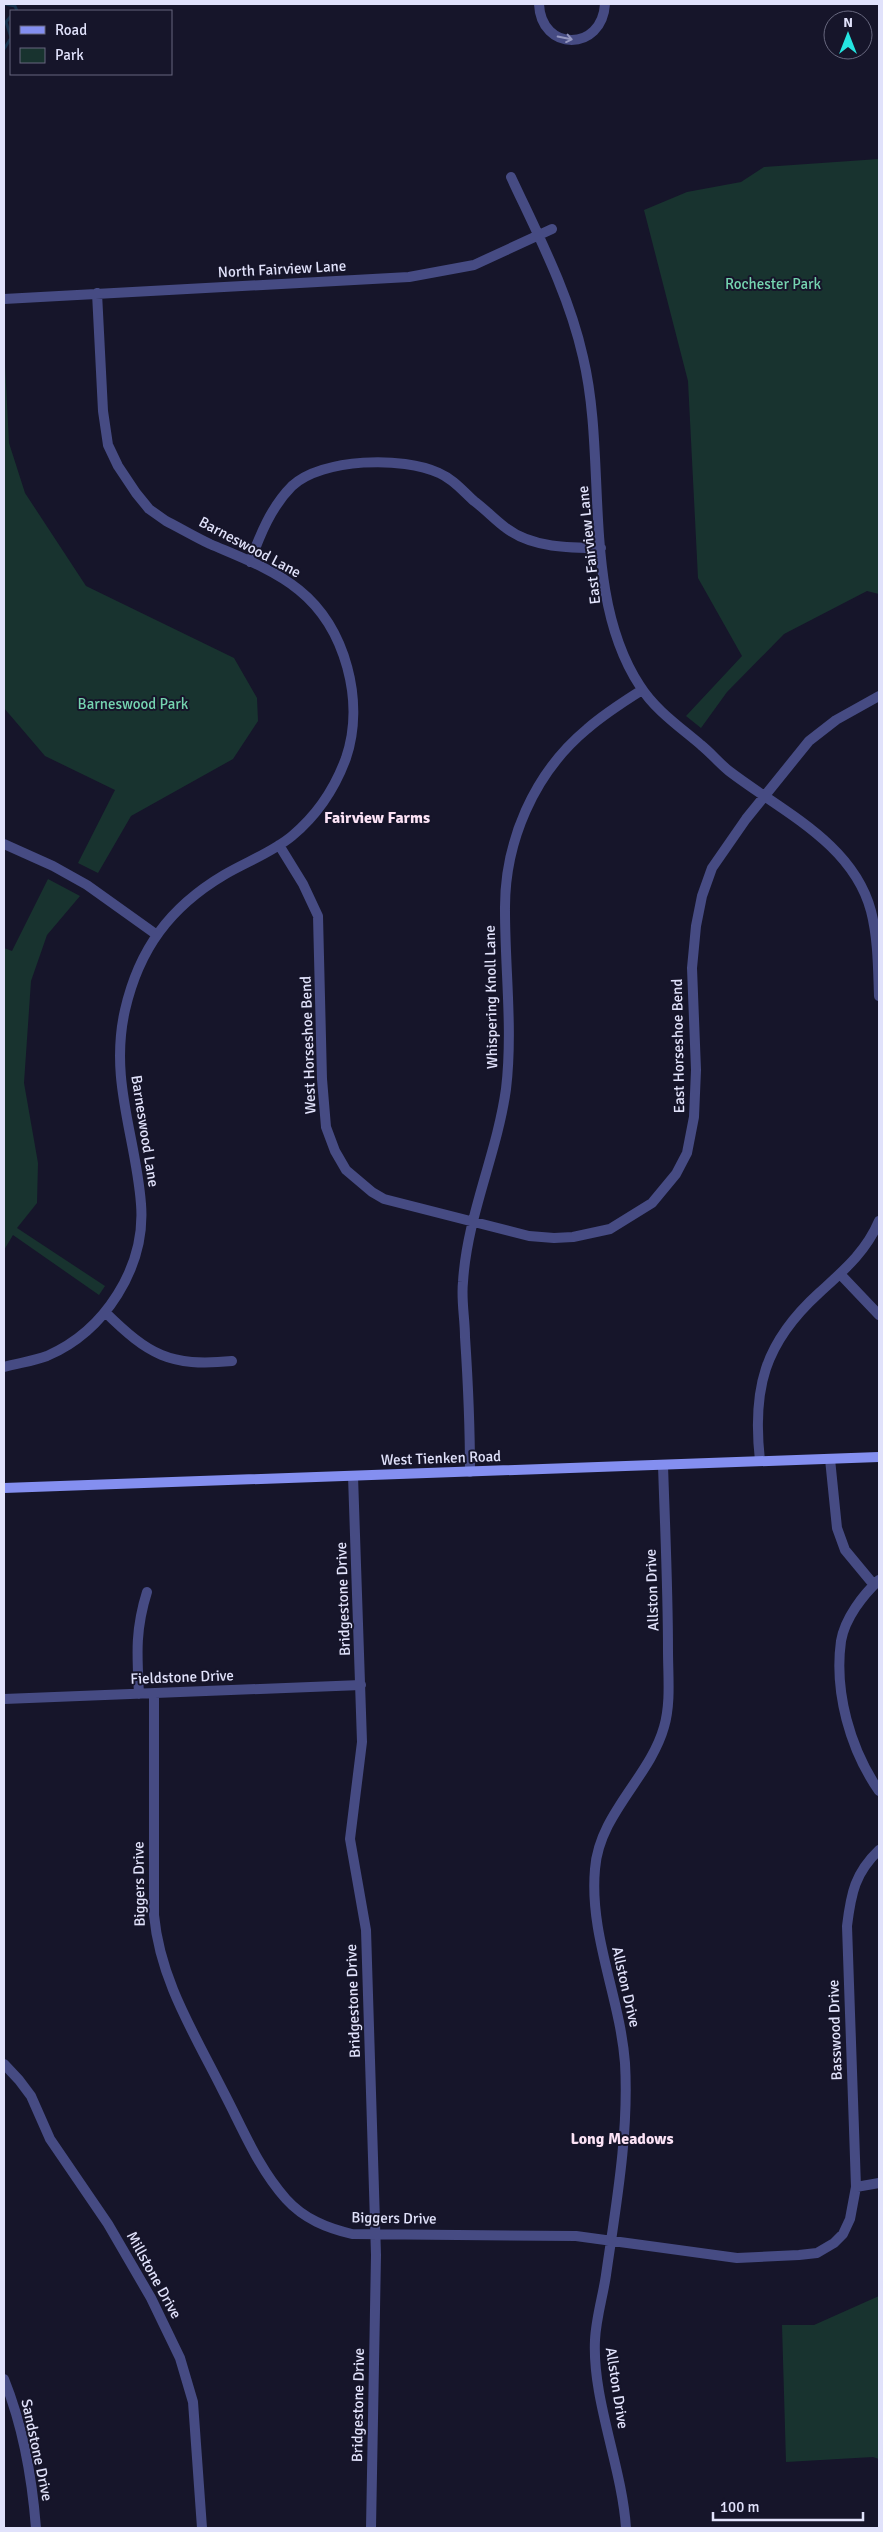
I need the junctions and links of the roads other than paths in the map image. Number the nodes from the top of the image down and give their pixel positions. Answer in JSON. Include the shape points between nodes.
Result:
{"nodes":[{"id":1,"x":539,"y":4,"type":"edge"},
{"id":2,"x":605,"y":4,"type":"edge"},
{"id":3,"x":511,"y":177,"type":"dead end"},
{"id":4,"x":552,"y":229,"type":"dead end"},
{"id":5,"x":538,"y":236,"type":"junction"},
{"id":6,"x":96,"y":293,"type":"junction"},
{"id":7,"x":4,"y":299,"type":"edge"},
{"id":8,"x":601,"y":548,"type":"junction"},
{"id":9,"x":250,"y":562,"type":"junction"},
{"id":10,"x":642,"y":690,"type":"junction"},
{"id":11,"x":879,"y":696,"type":"edge"},
{"id":12,"x":764,"y":795,"type":"junction"},
{"id":13,"x":4,"y":844,"type":"edge"},
{"id":14,"x":279,"y":845,"type":"junction"},
{"id":15,"x":157,"y":935,"type":"junction"},
{"id":16,"x":879,"y":996,"type":"edge"},
{"id":17,"x":473,"y":1221,"type":"junction"},
{"id":18,"x":879,"y":1221,"type":"edge"},
{"id":19,"x":840,"y":1274,"type":"junction"},
{"id":20,"x":106,"y":1312,"type":"junction"},
{"id":21,"x":879,"y":1315,"type":"edge"},
{"id":22,"x":232,"y":1361,"type":"dead end"},
{"id":23,"x":4,"y":1367,"type":"edge"},
{"id":24,"x":879,"y":1457,"type":"edge"},
{"id":25,"x":830,"y":1459,"type":"junction"},
{"id":26,"x":760,"y":1461,"type":"junction"},
{"id":27,"x":662,"y":1465,"type":"junction"},
{"id":28,"x":470,"y":1472,"type":"junction"},
{"id":29,"x":353,"y":1476,"type":"junction"},
{"id":30,"x":4,"y":1488,"type":"edge"},
{"id":31,"x":877,"y":1582,"type":"edge"},
{"id":32,"x":146,"y":1592,"type":"dead end"},
{"id":33,"x":361,"y":1685,"type":"junction"},
{"id":34,"x":139,"y":1694,"type":"junction"},
{"id":35,"x":154,"y":1694,"type":"junction"},
{"id":36,"x":4,"y":1699,"type":"edge"},
{"id":37,"x":879,"y":1791,"type":"edge"},
{"id":38,"x":879,"y":1850,"type":"edge"},
{"id":39,"x":4,"y":2064,"type":"edge"},
{"id":40,"x":879,"y":2183,"type":"edge"},
{"id":41,"x":856,"y":2187,"type":"junction"},
{"id":42,"x":850,"y":2219,"type":"joint"},
{"id":43,"x":376,"y":2235,"type":"junction"},
{"id":44,"x":610,"y":2241,"type":"junction"},
{"id":45,"x":4,"y":2379,"type":"edge"},
{"id":46,"x":36,"y":2528,"type":"edge"},
{"id":47,"x":202,"y":2528,"type":"edge"},
{"id":48,"x":370,"y":2528,"type":"edge"},
{"id":49,"x":626,"y":2528,"type":"edge"}],
"edges":[{"from":1,"to":2,"type":"street","one_way":true,"via":[[539,14],[548,31],[569,40],[591,34],[604,16]]},
{"from":3,"to":5,"type":"street","name":"East Fairview Lane"},
{"from":4,"to":5,"type":"street","name":"North Fairview Lane"},
{"from":5,"to":6,"type":"street","name":"North Fairview Lane","via":[[474,265],[409,277]]},
{"from":5,"to":8,"type":"street","name":"East Fairview Lane","via":[[584,357],[594,430]]},
{"from":6,"to":7,"type":"street","name":"North Fairview Lane"},
{"from":6,"to":9,"type":"street","name":"Barneswood Lane","via":[[103,411],[108,445],[118,466],[149,509],[166,521]]},
{"from":8,"to":9,"type":"street","via":[[543,544],[526,539],[506,529],[456,483],[440,473],[415,464],[376,462],[310,474],[293,486],[264,524]]},
{"from":8,"to":10,"type":"street","name":"East Fairview Lane","via":[[614,629],[627,664]]},
{"from":9,"to":14,"type":"street","name":"Barneswood Lane","via":[[282,578],[316,606],[340,646],[350,687],[352,718],[346,758],[335,782],[310,818]]},
{"from":10,"to":12,"type":"street","name":"East Fairview Lane","via":[[727,770]]},
{"from":10,"to":17,"type":"street","name":"Whispering Knoll Lane","via":[[586,729],[563,752],[545,774],[514,838],[504,909],[509,1038],[507,1074],[501,1117]]},
{"from":11,"to":12,"type":"street","name":"East Horseshoe Bend","via":[[823,729],[792,759]]},
{"from":12,"to":16,"type":"street","name":"East Fairview Lane","via":[[817,834],[852,870],[871,912]]},
{"from":12,"to":17,"type":"street","name":"East Horseshoe Bend","via":[[712,868],[702,896],[692,968],[696,1098],[687,1153],[676,1174],[652,1203],[610,1229],[554,1238],[529,1236]]},
{"from":13,"to":15,"type":"street","via":[[87,885]]},
{"from":14,"to":15,"type":"street","name":"Barneswood Lane","via":[[202,889]]},
{"from":14,"to":17,"type":"street","name":"West Horseshoe Bend","via":[[318,916],[322,1079],[326,1128],[335,1151],[346,1170],[384,1199]]},
{"from":15,"to":20,"type":"street","name":"Barneswood Lane","via":[[137,970],[124,1011],[120,1045],[121,1094],[141,1206],[138,1237],[125,1285]]},
{"from":17,"to":28,"type":"street","name":"Whispering Knoll Lane","via":[[462,1283]]},
{"from":18,"to":19,"type":"street","via":[[864,1250]]},
{"from":19,"to":21,"type":"street"},
{"from":19,"to":26,"type":"street","via":[[795,1317],[776,1343],[763,1377],[759,1399],[757,1436]]},
{"from":20,"to":22,"type":"street","via":[[135,1340],[165,1358],[204,1364]]},
{"from":20,"to":23,"type":"street","name":"Barneswood Lane","via":[[62,1348],[45,1357]]},
{"from":24,"to":25,"type":"street","name":"West Tienken Road"},
{"from":25,"to":26,"type":"street","name":"West Tienken Road"},
{"from":25,"to":31,"type":"street","via":[[837,1528],[845,1550]]},
{"from":26,"to":27,"type":"street","name":"West Tienken Road"},
{"from":27,"to":28,"type":"street","name":"West Tienken Road"},
{"from":27,"to":44,"type":"street","name":"Allston Drive","via":[[668,1615],[667,1714],[658,1745],[628,1789],[600,1843],[593,1891],[625,2062],[625,2129]]},
{"from":28,"to":29,"type":"street","name":"West Tienken Road"},
{"from":29,"to":30,"type":"street","name":"West Tienken Road"},
{"from":29,"to":33,"type":"street","name":"Bridgestone Drive"},
{"from":31,"to":37,"type":"street","via":[[850,1616],[841,1640],[840,1682],[856,1750]]},
{"from":32,"to":34,"type":"street","via":[[137,1628]]},
{"from":33,"to":35,"type":"street","name":"Fieldstone Drive"},
{"from":33,"to":43,"type":"street","name":"Bridgestone Drive","via":[[362,1742],[350,1839],[366,1930]]},
{"from":34,"to":35,"type":"street","name":"Fieldstone Drive"},
{"from":34,"to":36,"type":"street","name":"Fieldstone Drive"},
{"from":35,"to":43,"type":"street","name":"Biggers Drive","via":[[154,1915],[160,1952],[173,1993],[258,2160],[286,2199],[318,2223],[352,2234]]},
{"from":38,"to":41,"type":"street","name":"Basswood Drive","via":[[858,1874],[847,1926]]},
{"from":39,"to":47,"type":"street","name":"Millstone Drive","via":[[30,2096],[50,2139],[108,2224],[151,2298],[180,2358],[193,2402],[198,2438]]},
{"from":40,"to":41,"type":"street"},
{"from":41,"to":42,"type":"street","name":"Basswood Drive"},
{"from":42,"to":44,"type":"street","name":"Biggers Drive","via":[[834,2243],[817,2253],[799,2256],[737,2258]]},
{"from":43,"to":44,"type":"street","name":"Biggers Drive","via":[[508,2234],[576,2236]]},
{"from":43,"to":48,"type":"street","name":"Bridgestone Drive"},
{"from":44,"to":49,"type":"street","name":"Allston Drive","via":[[597,2320],[596,2365]]},
{"from":45,"to":46,"type":"street","name":"Sandstone Drive","via":[[15,2407],[32,2489]]}]}
